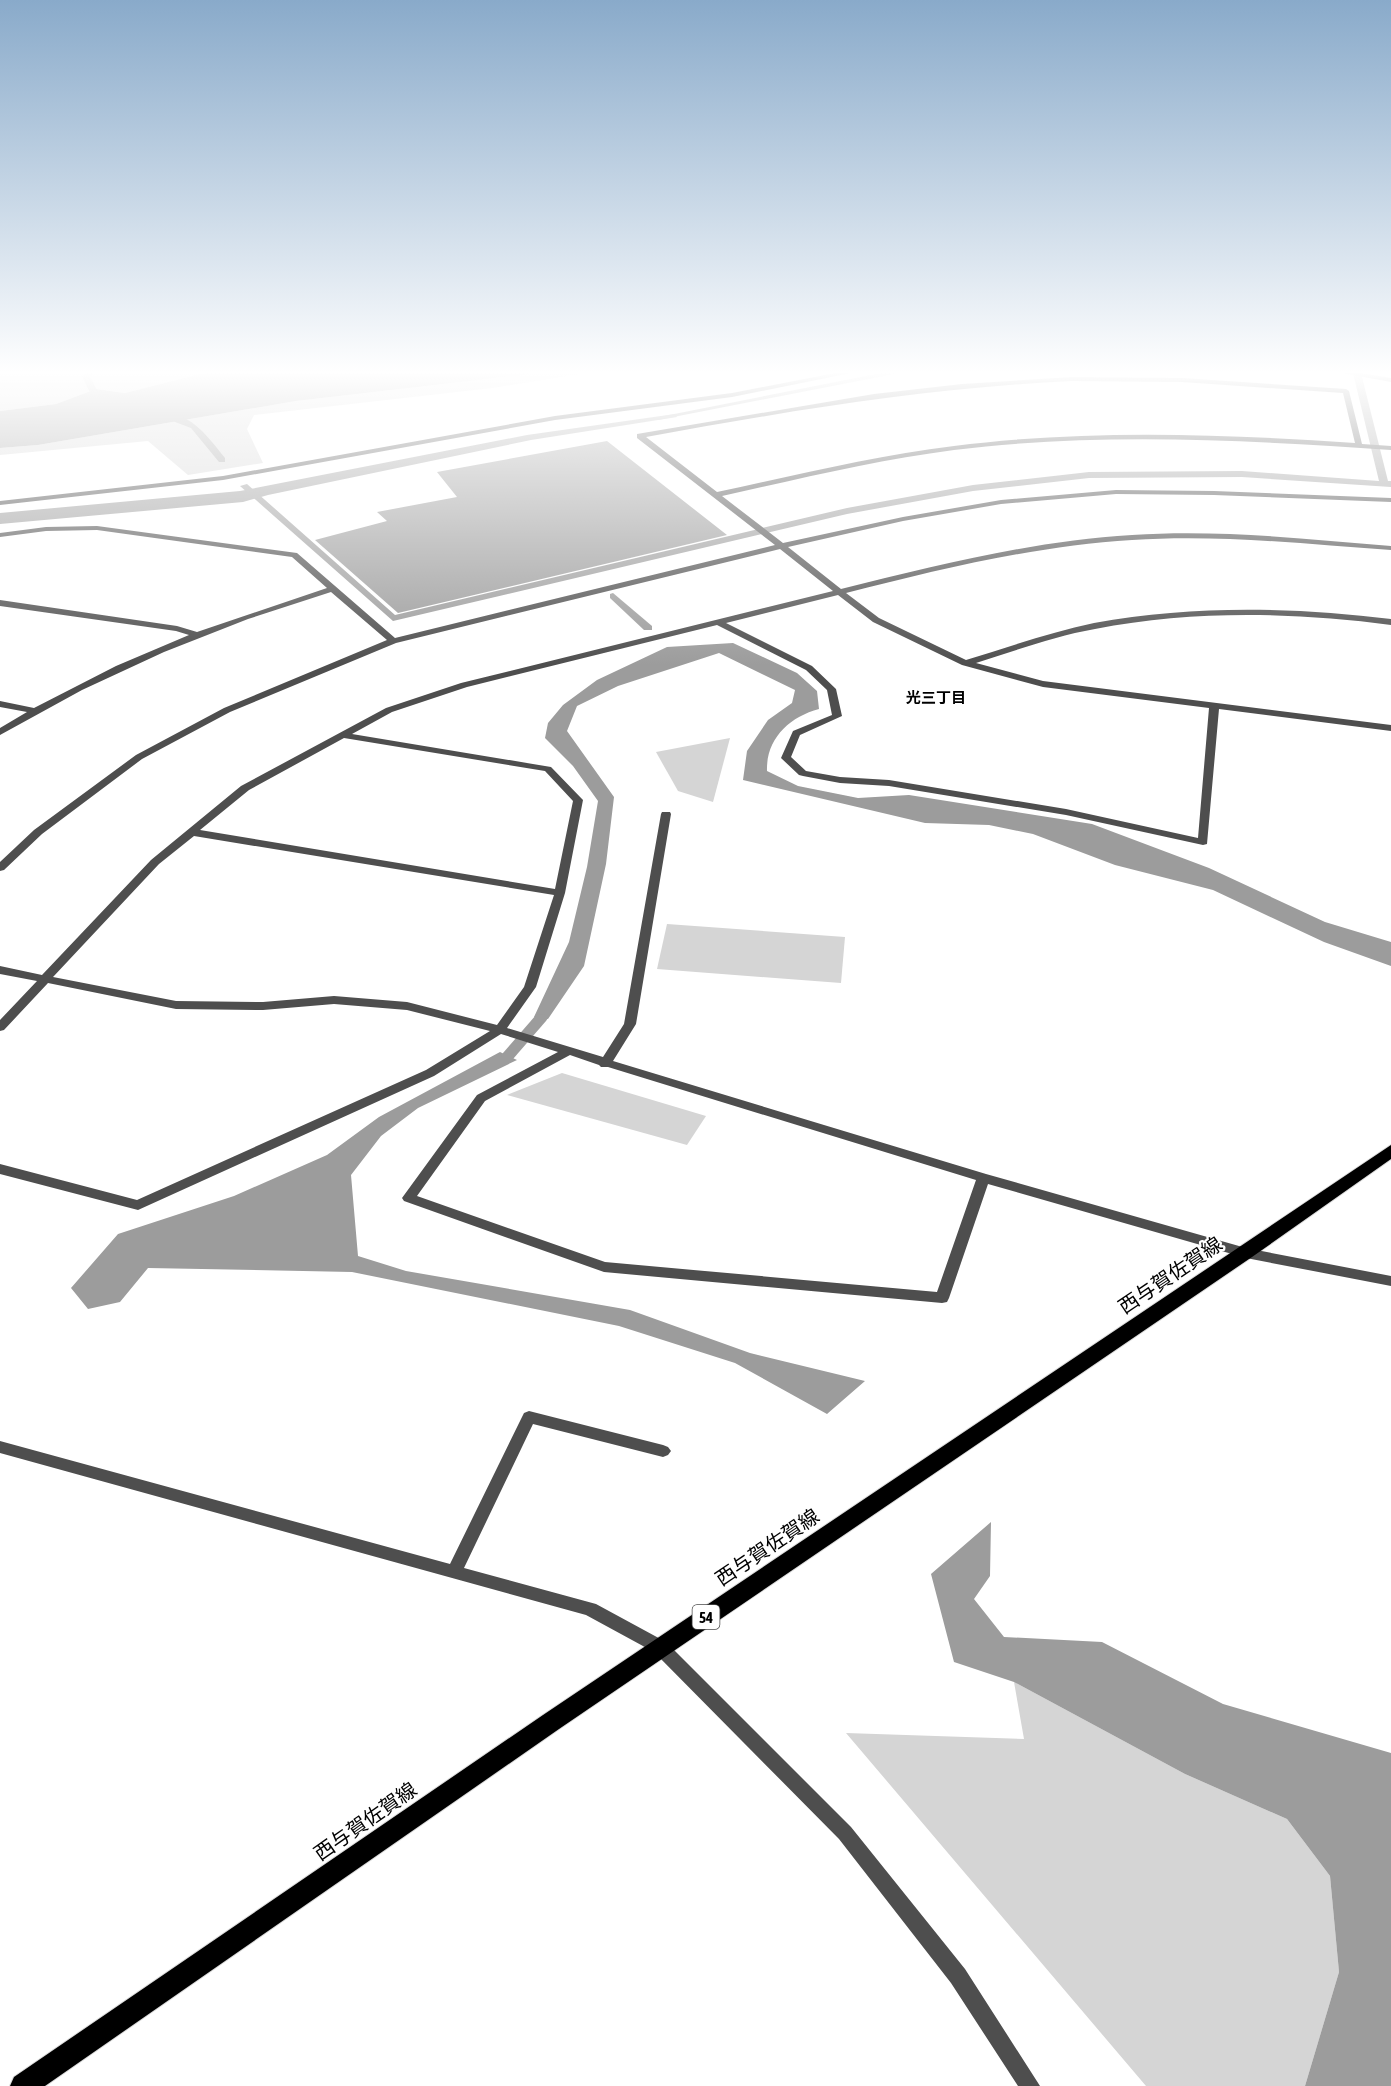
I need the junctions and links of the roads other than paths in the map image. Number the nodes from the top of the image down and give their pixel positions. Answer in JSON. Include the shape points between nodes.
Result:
{"nodes":[{"id":1,"x":265,"y":470,"type":"edge"},
{"id":2,"x":684,"y":470,"type":"edge"},
{"id":3,"x":831,"y":470,"type":"edge"},
{"id":4,"x":716,"y":495,"type":"junction"},
{"id":5,"x":1391,"y":500,"type":"edge"},
{"id":6,"x":0,"y":503,"type":"edge"},
{"id":7,"x":0,"y":535,"type":"edge"},
{"id":8,"x":782,"y":546,"type":"junction"},
{"id":9,"x":1391,"y":548,"type":"edge"},
{"id":10,"x":331,"y":589,"type":"junction"},
{"id":11,"x":840,"y":592,"type":"junction"},
{"id":12,"x":0,"y":603,"type":"edge"},
{"id":13,"x":718,"y":622,"type":"junction"},
{"id":14,"x":1391,"y":622,"type":"edge"},
{"id":15,"x":194,"y":634,"type":"junction"},
{"id":16,"x":393,"y":641,"type":"junction"},
{"id":17,"x":965,"y":663,"type":"junction"},
{"id":18,"x":0,"y":704,"type":"edge"},
{"id":19,"x":1214,"y":706,"type":"junction"},
{"id":20,"x":35,"y":711,"type":"junction"},
{"id":21,"x":1391,"y":728,"type":"edge"},
{"id":22,"x":0,"y":732,"type":"edge"},
{"id":23,"x":340,"y":735,"type":"junction"},
{"id":24,"x":666,"y":814,"type":"dead end"},
{"id":25,"x":191,"y":832,"type":"junction"},
{"id":26,"x":0,"y":868,"type":"edge"},
{"id":27,"x":560,"y":893,"type":"junction"},
{"id":28,"x":0,"y":970,"type":"edge"},
{"id":29,"x":44,"y":980,"type":"junction"},
{"id":30,"x":0,"y":1027,"type":"edge"},
{"id":31,"x":500,"y":1030,"type":"junction"},
{"id":32,"x":567,"y":1052,"type":"junction"},
{"id":33,"x":605,"y":1064,"type":"junction"},
{"id":34,"x":1391,"y":1151,"type":"edge"},
{"id":35,"x":0,"y":1169,"type":"edge"},
{"id":36,"x":983,"y":1178,"type":"junction"},
{"id":37,"x":1246,"y":1253,"type":"junction"},
{"id":38,"x":1391,"y":1281,"type":"edge"},
{"id":39,"x":0,"y":1447,"type":"edge"},
{"id":40,"x":663,"y":1451,"type":"dead end"},
{"id":41,"x":454,"y":1572,"type":"junction"},
{"id":42,"x":660,"y":1647,"type":"junction"},
{"id":43,"x":23,"y":2086,"type":"edge"},
{"id":44,"x":1030,"y":2086,"type":"edge"}],
"edges":[{"from":1,"to":6,"type":"street"},
{"from":2,"to":4,"type":"street"},
{"from":3,"to":4,"type":"street"},
{"from":4,"to":8,"type":"street"},
{"from":5,"to":8,"type":"street","via":[[1116,492],[1001,502]]},
{"from":7,"to":10,"type":"street","via":[[97,528],[294,555]]},
{"from":8,"to":11,"type":"street"},
{"from":8,"to":16,"type":"street"},
{"from":9,"to":11,"type":"street","via":[[1239,536],[1133,537],[1036,547]]},
{"from":10,"to":15,"type":"street"},
{"from":10,"to":16,"type":"street"},
{"from":11,"to":13,"type":"street"},
{"from":11,"to":17,"type":"street","via":[[876,620]]},
{"from":12,"to":15,"type":"street","via":[[177,628]]},
{"from":13,"to":19,"type":"street","via":[[809,668],[831,689],[837,716],[796,733],[786,758],[803,774],[889,783],[1066,812],[1203,842]]},
{"from":13,"to":23,"type":"street","via":[[464,685],[389,710]]},
{"from":14,"to":17,"type":"street","via":[[1270,613],[1182,615],[1111,623]]},
{"from":15,"to":20,"type":"street","via":[[114,668]]},
{"from":16,"to":26,"type":"street","via":[[227,710],[139,757],[38,832]]},
{"from":17,"to":19,"type":"street","via":[[1043,684]]},
{"from":18,"to":20,"type":"street"},
{"from":19,"to":21,"type":"street"},
{"from":20,"to":22,"type":"street"},
{"from":23,"to":25,"type":"street","via":[[246,788]]},
{"from":23,"to":27,"type":"street","via":[[548,769],[578,800]]},
{"from":24,"to":33,"type":"street","via":[[630,1024]]},
{"from":25,"to":27,"type":"street"},
{"from":25,"to":29,"type":"street","via":[[155,862]]},
{"from":27,"to":31,"type":"street","via":[[530,987]]},
{"from":28,"to":29,"type":"street"},
{"from":29,"to":30,"type":"street"},
{"from":29,"to":31,"type":"street","via":[[176,1005],[263,1006],[334,999],[407,1006]]},
{"from":31,"to":32,"type":"street"},
{"from":31,"to":35,"type":"street","via":[[430,1073],[138,1205]]},
{"from":32,"to":33,"type":"street"},
{"from":32,"to":36,"type":"street","via":[[481,1098],[409,1198],[604,1267],[942,1298]]},
{"from":33,"to":36,"type":"street"},
{"from":34,"to":37,"type":"main road","name":"西与賀佐賀線","number":"54"},
{"from":36,"to":37,"type":"street"},
{"from":37,"to":38,"type":"street"},
{"from":37,"to":42,"type":"main road","name":"西与賀佐賀線","number":"54"},
{"from":39,"to":41,"type":"street"},
{"from":40,"to":41,"type":"street","via":[[529,1417]]},
{"from":41,"to":42,"type":"street","via":[[590,1609]]},
{"from":42,"to":43,"type":"main road","name":"西与賀佐賀線","number":"54"},
{"from":42,"to":44,"type":"street","via":[[845,1833],[958,1976]]}]}
